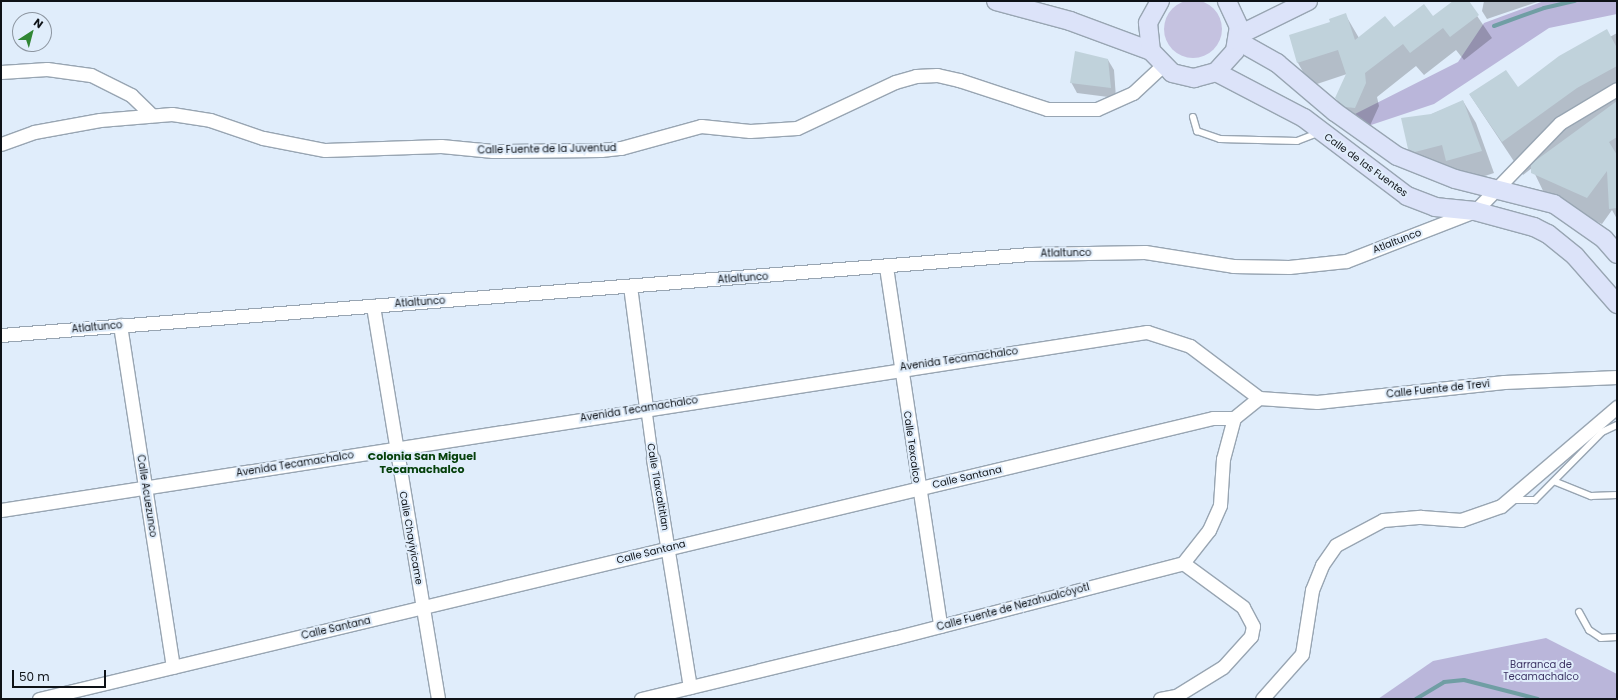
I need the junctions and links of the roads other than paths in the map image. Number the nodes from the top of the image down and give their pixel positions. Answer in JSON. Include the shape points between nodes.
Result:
{"nodes":[{"id":1,"x":996,"y":1,"type":"edge"},
{"id":2,"x":1308,"y":1,"type":"edge"},
{"id":3,"x":1153,"y":3,"type":"edge"},
{"id":4,"x":1235,"y":3,"type":"edge"},
{"id":5,"x":1239,"y":38,"type":"junction"},
{"id":6,"x":1151,"y":51,"type":"junction"},
{"id":7,"x":1162,"y":66,"type":"junction"},
{"id":8,"x":1,"y":72,"type":"edge"},
{"id":9,"x":1216,"y":72,"type":"junction"},
{"id":10,"x":1617,"y":89,"type":"edge"},
{"id":11,"x":152,"y":115,"type":"junction"},
{"id":12,"x":1193,"y":117,"type":"dead end"},
{"id":13,"x":1321,"y":132,"type":"junction"},
{"id":14,"x":1,"y":144,"type":"edge"},
{"id":15,"x":1498,"y":188,"type":"junction"},
{"id":16,"x":1475,"y":211,"type":"junction"},
{"id":17,"x":1508,"y":220,"type":"junction"},
{"id":18,"x":1617,"y":254,"type":"edge"},
{"id":19,"x":886,"y":267,"type":"junction"},
{"id":20,"x":630,"y":286,"type":"junction"},
{"id":21,"x":1617,"y":304,"type":"edge"},
{"id":22,"x":373,"y":306,"type":"junction"},
{"id":23,"x":120,"y":325,"type":"junction"},
{"id":24,"x":1,"y":335,"type":"edge"},
{"id":25,"x":901,"y":367,"type":"junction"},
{"id":26,"x":1617,"y":377,"type":"edge"},
{"id":27,"x":1259,"y":398,"type":"junction"},
{"id":28,"x":1617,"y":407,"type":"edge"},
{"id":29,"x":646,"y":408,"type":"junction"},
{"id":30,"x":1234,"y":418,"type":"junction"},
{"id":31,"x":1617,"y":425,"type":"edge"},
{"id":32,"x":396,"y":448,"type":"junction"},
{"id":33,"x":653,"y":459,"type":"joint"},
{"id":34,"x":1556,"y":482,"type":"junction"},
{"id":35,"x":145,"y":488,"type":"junction"},
{"id":36,"x":918,"y":488,"type":"junction"},
{"id":37,"x":1617,"y":495,"type":"edge"},
{"id":38,"x":1509,"y":500,"type":"junction"},
{"id":39,"x":1,"y":510,"type":"edge"},
{"id":40,"x":669,"y":548,"type":"junction"},
{"id":41,"x":1183,"y":563,"type":"junction"},
{"id":42,"x":423,"y":607,"type":"junction"},
{"id":43,"x":1579,"y":612,"type":"dead end"},
{"id":44,"x":940,"y":626,"type":"junction"},
{"id":45,"x":1617,"y":637,"type":"edge"},
{"id":46,"x":173,"y":667,"type":"junction"},
{"id":47,"x":690,"y":687,"type":"junction"},
{"id":48,"x":39,"y":699,"type":"edge"},
{"id":49,"x":438,"y":699,"type":"edge"},
{"id":50,"x":641,"y":699,"type":"edge"},
{"id":51,"x":1160,"y":699,"type":"edge"},
{"id":52,"x":1262,"y":699,"type":"edge"}],
"edges":[{"from":1,"to":6,"type":"main road","via":[[1070,21]]},
{"from":2,"to":5,"type":"main road"},
{"from":3,"to":6,"type":"main road","via":[[1148,28]]},
{"from":4,"to":5,"type":"main road"},
{"from":5,"to":9,"type":"main road","via":[[1230,59]]},
{"from":5,"to":15,"type":"main road","via":[[1277,63],[1335,112],[1397,156],[1454,179]]},
{"from":6,"to":7,"type":"main road"},
{"from":7,"to":9,"type":"main road","via":[[1172,72],[1194,78]]},
{"from":7,"to":11,"type":"street","name":"Calle Fuente de la Juventud","via":[[1133,93],[1097,109],[1046,109],[959,80],[936,75],[916,76],[895,82],[797,128],[750,130],[701,126],[621,148],[601,150],[493,151],[441,146],[325,150],[263,138],[190,115]]},
{"from":8,"to":11,"type":"street","via":[[47,69],[91,75],[131,95]]},
{"from":9,"to":13,"type":"main road","name":"Calle de las Fuentes"},
{"from":10,"to":15,"type":"street","via":[[1560,123],[1527,153]]},
{"from":11,"to":14,"type":"street","name":"Calle Fuente de la Juventud","via":[[34,132]]},
{"from":12,"to":13,"type":"lane","via":[[1197,131],[1220,138],[1297,141]]},
{"from":13,"to":16,"type":"main road","name":"Calle de las Fuentes","via":[[1407,196],[1434,207]]},
{"from":15,"to":16,"type":"street"},
{"from":15,"to":17,"type":"main road","via":[[1501,210]]},
{"from":15,"to":18,"type":"main road","via":[[1554,204],[1604,239]]},
{"from":16,"to":17,"type":"main road","name":"Calle de las Fuentes"},
{"from":16,"to":19,"type":"street","name":"Atlaltunco","via":[[1346,261],[1289,267],[1233,266],[1145,252],[1031,254]]},
{"from":17,"to":21,"type":"main road","name":"Calle de las Fuentes","via":[[1548,234],[1575,256]]},
{"from":19,"to":20,"type":"street","name":"Atlaltunco"},
{"from":19,"to":25,"type":"street","name":"Calle Texcalco"},
{"from":20,"to":22,"type":"street","name":"Atlaltunco"},
{"from":20,"to":29,"type":"street","name":"Calle Tlaxcaltitlan"},
{"from":22,"to":23,"type":"street","name":"Atlaltunco"},
{"from":22,"to":32,"type":"street","name":"Calle Chayiyicame"},
{"from":23,"to":24,"type":"street","name":"Atlaltunco"},
{"from":23,"to":35,"type":"street","name":"Calle Acuezunco"},
{"from":25,"to":27,"type":"street","name":"Avenida Tecamachalco","via":[[1147,332],[1190,346]]},
{"from":25,"to":29,"type":"street","name":"Avenida Tecamachalco"},
{"from":25,"to":36,"type":"street","name":"Calle Texcalco"},
{"from":26,"to":27,"type":"street","name":"Calle Fuente de Trevi","via":[[1504,382],[1317,402]]},
{"from":27,"to":30,"type":"street"},
{"from":28,"to":38,"type":"street"},
{"from":29,"to":32,"type":"street","name":"Avenida Tecamachalco"},
{"from":29,"to":33,"type":"street","name":"Calle Tlaxcaltitlan"},
{"from":30,"to":36,"type":"street","name":"Calle Santana","via":[[1212,418]]},
{"from":30,"to":41,"type":"street","via":[[1223,458],[1220,505],[1208,530]]},
{"from":31,"to":34,"type":"lane","via":[[1602,432]]},
{"from":32,"to":35,"type":"street","name":"Avenida Tecamachalco"},
{"from":32,"to":42,"type":"street","name":"Calle Chayiyicame"},
{"from":33,"to":40,"type":"street","name":"Calle Tlaxcaltitlan"},
{"from":34,"to":37,"type":"lane","via":[[1591,496]]},
{"from":34,"to":38,"type":"lane","via":[[1535,500]]},
{"from":35,"to":39,"type":"street","name":"Avenida Tecamachalco"},
{"from":35,"to":46,"type":"street","name":"Calle Acuezunco"},
{"from":36,"to":40,"type":"street","name":"Calle Santana"},
{"from":36,"to":44,"type":"street","name":"Calle Texcalco"},
{"from":38,"to":52,"type":"street","via":[[1461,520],[1421,517],[1383,520],[1336,545],[1322,565],[1312,590],[1302,654]]},
{"from":40,"to":42,"type":"street","name":"Calle Santana"},
{"from":40,"to":47,"type":"street","name":"Calle Tlaxcaltitlan"},
{"from":41,"to":44,"type":"street","name":"Calle Fuente de Nezahualcóyotl"},
{"from":41,"to":51,"type":"street","via":[[1243,607],[1253,626],[1252,636],[1223,667],[1176,696]]},
{"from":42,"to":46,"type":"street","name":"Calle Santana"},
{"from":42,"to":49,"type":"street","name":"Calle Chayiyicame"},
{"from":43,"to":45,"type":"lane","via":[[1589,630],[1601,638]]},
{"from":44,"to":47,"type":"street","name":"Calle Fuente de Nezahualcóyotl"},
{"from":46,"to":48,"type":"street","name":"Calle Santana"},
{"from":47,"to":50,"type":"street","name":"Calle Fuente de Nezahualcóyotl"}]}
